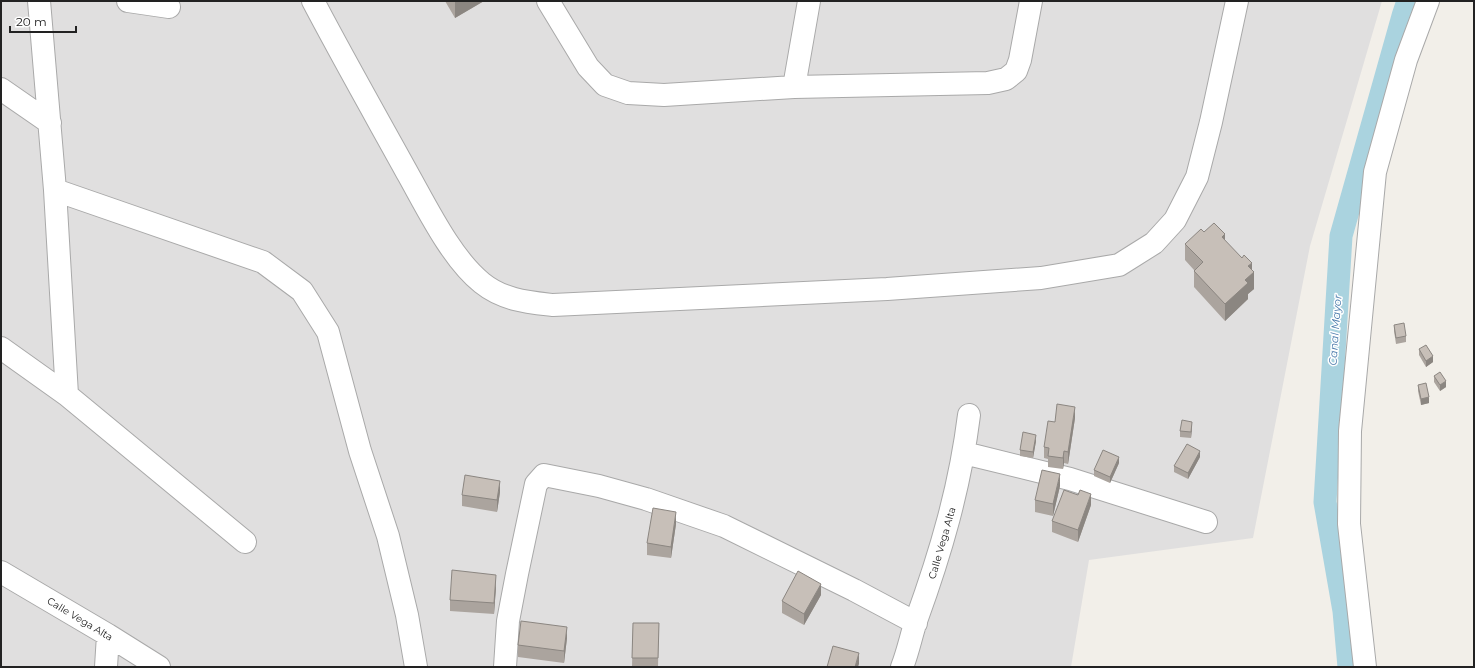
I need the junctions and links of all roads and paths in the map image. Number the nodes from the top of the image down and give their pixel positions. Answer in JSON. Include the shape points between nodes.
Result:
{"nodes":[{"id":1,"x":39,"y":1,"type":"edge"},
{"id":2,"x":128,"y":1,"type":"edge"},
{"id":3,"x":313,"y":1,"type":"edge"},
{"id":4,"x":548,"y":1,"type":"edge"},
{"id":5,"x":809,"y":1,"type":"edge"},
{"id":6,"x":1031,"y":1,"type":"edge"},
{"id":7,"x":1237,"y":1,"type":"edge"},
{"id":8,"x":1428,"y":1,"type":"edge"},
{"id":9,"x":169,"y":7,"type":"dead end"},
{"id":10,"x":794,"y":87,"type":"junction"},
{"id":11,"x":1,"y":89,"type":"edge"},
{"id":12,"x":50,"y":123,"type":"junction"},
{"id":13,"x":55,"y":190,"type":"junction"},
{"id":14,"x":1,"y":348,"type":"edge"},
{"id":15,"x":67,"y":395,"type":"junction"},
{"id":16,"x":970,"y":415,"type":"dead end"},
{"id":17,"x":964,"y":453,"type":"junction"},
{"id":18,"x":1206,"y":522,"type":"dead end"},
{"id":19,"x":245,"y":542,"type":"dead end"},
{"id":20,"x":1,"y":572,"type":"edge"},
{"id":21,"x":916,"y":623,"type":"junction"},
{"id":22,"x":108,"y":635,"type":"junction"},
{"id":23,"x":106,"y":667,"type":"edge"},
{"id":24,"x":158,"y":667,"type":"edge"},
{"id":25,"x":416,"y":667,"type":"edge"},
{"id":26,"x":505,"y":667,"type":"edge"},
{"id":27,"x":902,"y":667,"type":"edge"},
{"id":28,"x":1365,"y":667,"type":"edge"}],
"edges":[{"from":1,"to":12,"type":"street"},
{"from":2,"to":9,"type":"street"},
{"from":3,"to":7,"type":"street","via":[[349,70],[448,242],[464,265],[482,283],[502,296],[529,303],[553,305],[887,290],[1041,278],[1119,265],[1154,243],[1175,220],[1197,177]]},
{"from":4,"to":10,"type":"street","via":[[588,67],[605,85],[628,93],[664,95]]},
{"from":5,"to":10,"type":"street"},
{"from":6,"to":10,"type":"street","via":[[1020,60],[1016,71],[1006,79],[988,83]]},
{"from":8,"to":28,"type":"street","via":[[1406,60],[1374,172],[1350,423],[1348,524]]},
{"from":11,"to":12,"type":"street"},
{"from":12,"to":13,"type":"street"},
{"from":13,"to":15,"type":"street"},
{"from":13,"to":25,"type":"street","via":[[263,262],[302,291],[328,332],[360,451],[388,536],[407,615]]},
{"from":14,"to":15,"type":"street"},
{"from":15,"to":19,"type":"street"},
{"from":16,"to":17,"type":"street","name":"Calle Vega Alta"},
{"from":17,"to":18,"type":"street","via":[[1070,479]]},
{"from":17,"to":21,"type":"street","name":"Calle Vega Alta","via":[[947,530]]},
{"from":20,"to":22,"type":"street","name":"Calle Vega Alta"},
{"from":21,"to":26,"type":"street","via":[[724,526],[646,499],[544,475],[536,484],[516,574],[508,621]]},
{"from":21,"to":27,"type":"street","name":"Calle Vega Alta"},
{"from":22,"to":23,"type":"street"},
{"from":22,"to":24,"type":"street","name":"Calle Vega Alta"}]}
